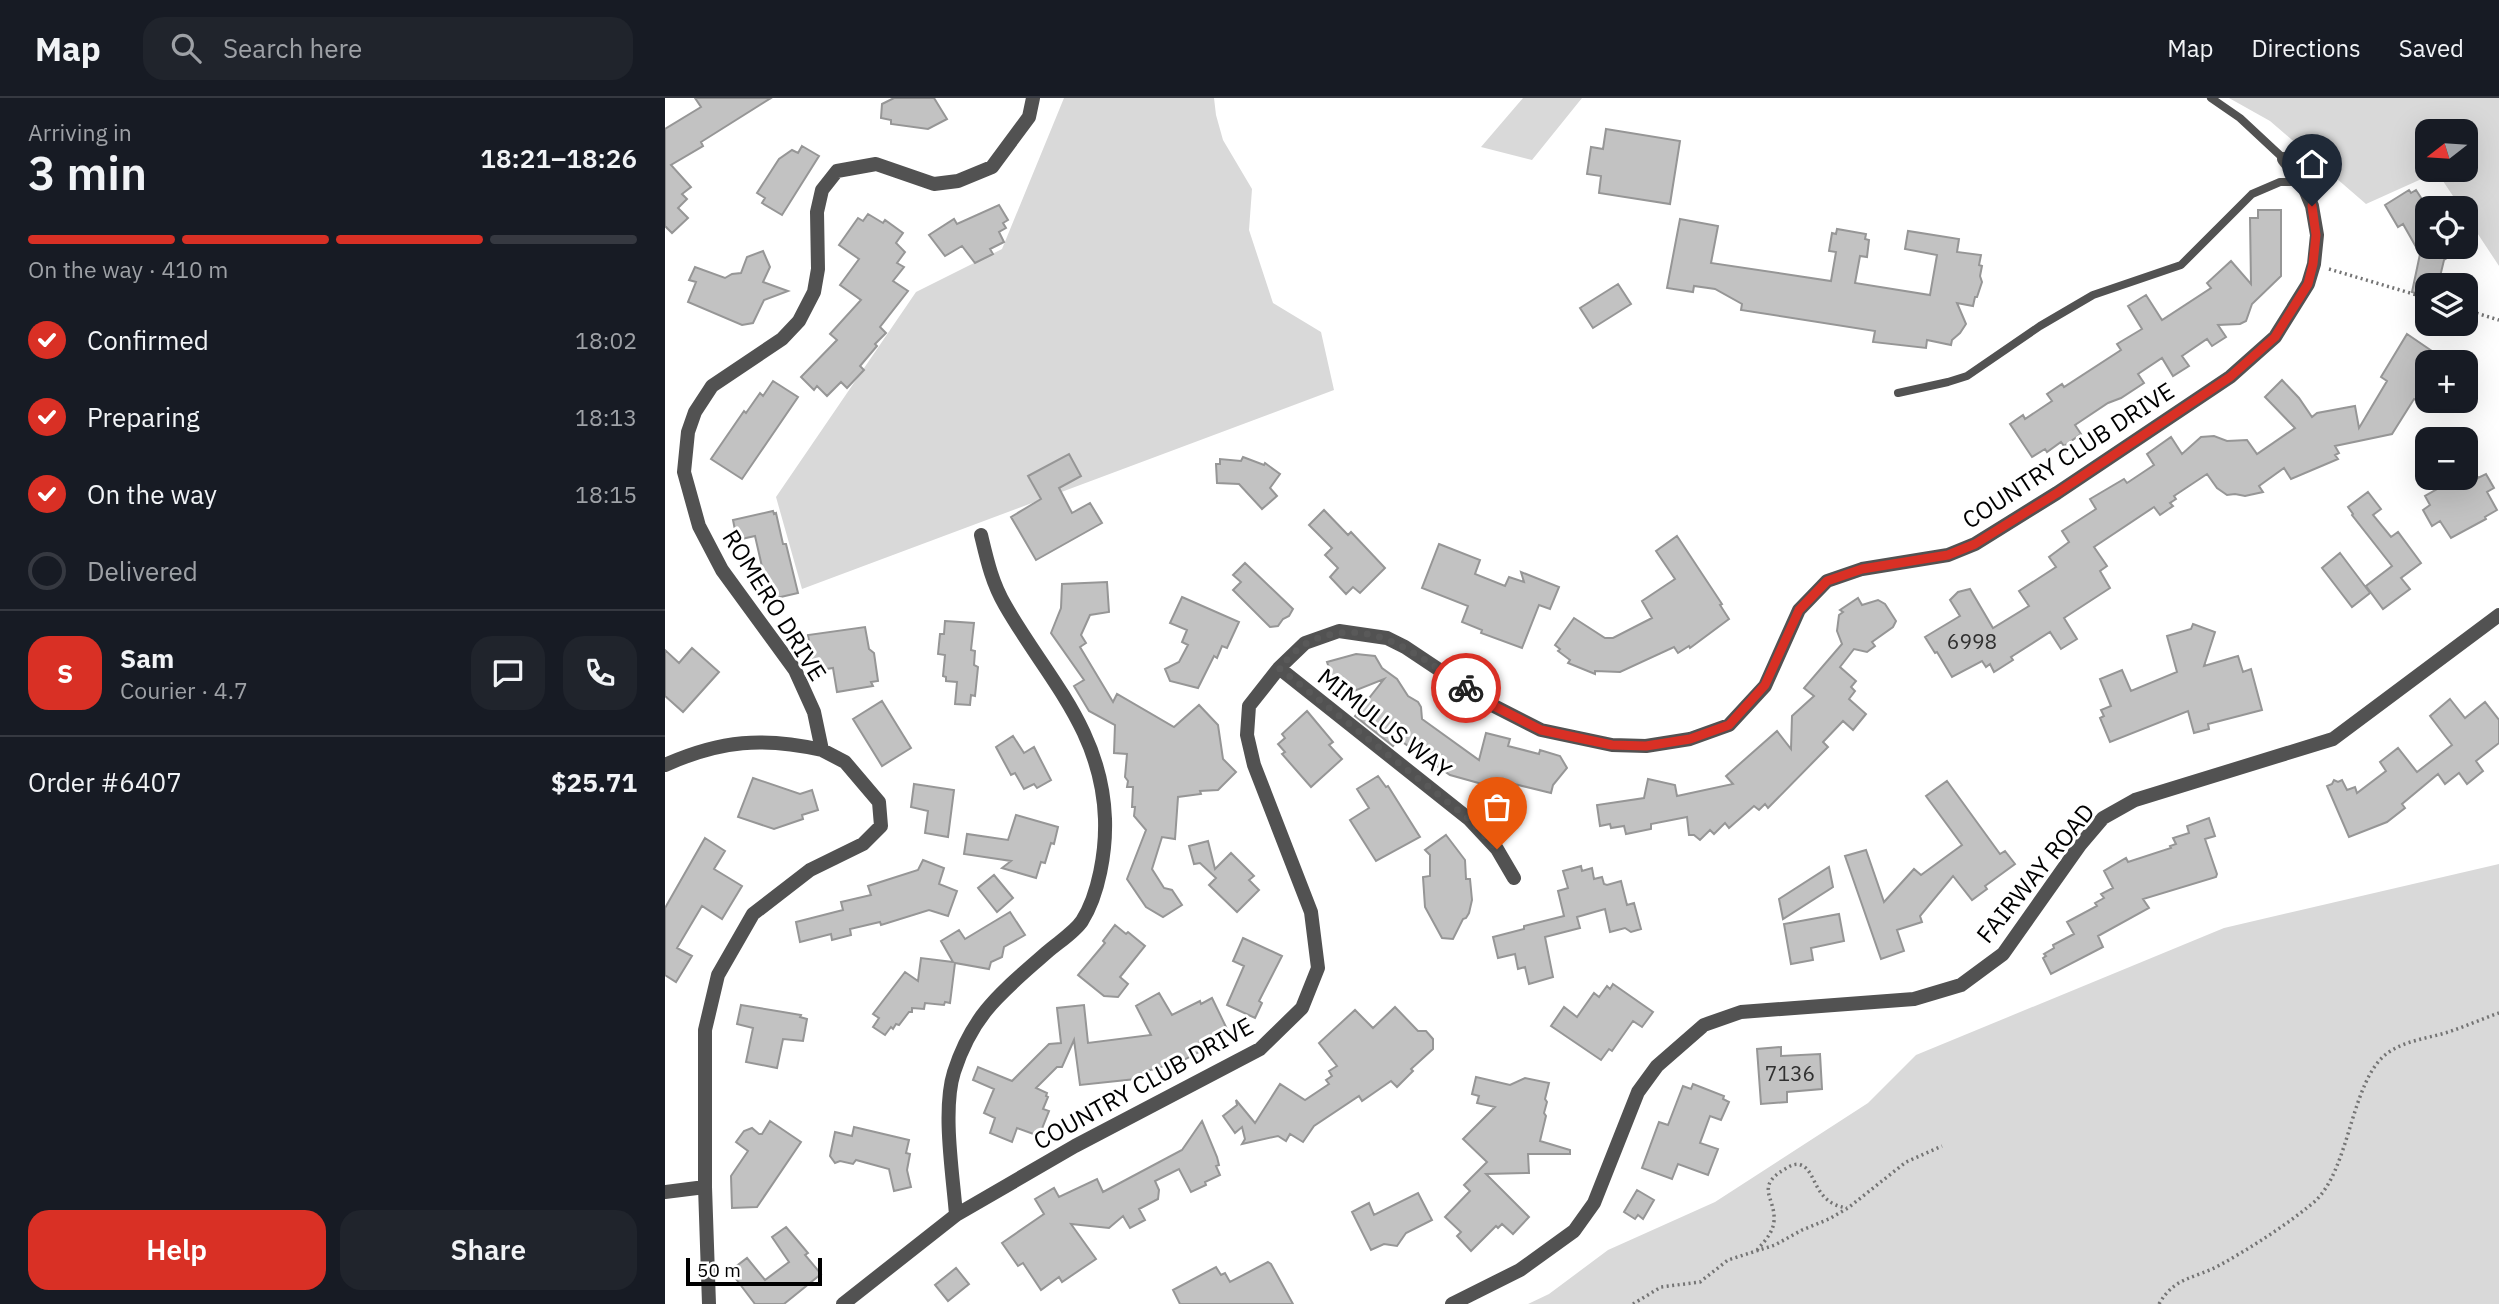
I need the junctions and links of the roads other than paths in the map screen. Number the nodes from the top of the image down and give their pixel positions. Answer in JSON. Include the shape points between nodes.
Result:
{"nodes":[{"id":1,"x":1033,"y":98,"type":"edge"},
{"id":2,"x":2211,"y":98,"type":"edge"},
{"id":3,"x":2284,"y":159,"type":"joint"},
{"id":4,"x":2302,"y":182,"type":"junction"},
{"id":5,"x":1898,"y":393,"type":"dead end"},
{"id":6,"x":981,"y":535,"type":"dead end"},
{"id":7,"x":2499,"y":615,"type":"edge"},
{"id":8,"x":1279,"y":668,"type":"junction"},
{"id":9,"x":822,"y":750,"type":"junction"},
{"id":10,"x":665,"y":765,"type":"edge"},
{"id":11,"x":1514,"y":878,"type":"dead end"},
{"id":12,"x":705,"y":1187,"type":"junction"},
{"id":13,"x":665,"y":1192,"type":"edge"},
{"id":14,"x":956,"y":1215,"type":"junction"},
{"id":15,"x":709,"y":1304,"type":"edge"},
{"id":16,"x":843,"y":1304,"type":"edge"},
{"id":17,"x":1452,"y":1304,"type":"edge"}],
"edges":[{"from":1,"to":9,"type":"street","name":"ROMERO DRIVE","via":[[1029,117],[992,167],[958,181],[934,184],[876,164],[837,171],[822,190],[814,292],[799,321],[712,386],[688,432],[684,472],[699,526],[722,570],[795,670],[814,712]]},
{"from":2,"to":3,"type":"lane"},
{"from":3,"to":4,"type":"street","name":"COUNTRY CLUB DRIVE"},
{"from":4,"to":5,"type":"lane","via":[[2280,182],[2252,194],[2181,265],[2093,295],[1967,376]]},
{"from":4,"to":8,"type":"street","name":"COUNTRY CLUB DRIVE","via":[[2312,206],[2316,235],[2313,264],[2308,284],[2275,337],[2230,377],[1975,544],[1827,581],[1799,610],[1765,685],[1729,725],[1690,739],[1646,746],[1612,745],[1541,730],[1492,705],[1396,642],[1339,631],[1305,643]]},
{"from":6,"to":14,"type":"street","via":[[992,579],[1005,605],[1069,701],[1096,760],[1105,818],[1101,864],[1080,923],[994,999],[974,1025],[953,1074],[949,1106]]},
{"from":7,"to":17,"type":"street","name":"FAIRWAY ROAD","via":[[2333,739],[2135,800],[2103,818],[2003,954],[1961,985],[1914,999],[1741,1012],[1705,1025],[1657,1066],[1638,1092],[1594,1203],[1574,1231],[1520,1270]]},
{"from":8,"to":11,"type":"street","name":"MIMULUS WAY","via":[[1469,819],[1497,849]]},
{"from":8,"to":14,"type":"street","name":"COUNTRY CLUB DRIVE","via":[[1249,706],[1247,735],[1254,765],[1311,912],[1318,968],[1302,1008],[1260,1049],[1075,1146]]},
{"from":9,"to":10,"type":"street","via":[[745,741],[695,752]]},
{"from":9,"to":12,"type":"street","via":[[845,762],[879,802],[881,826],[863,844],[810,870],[753,914],[718,975],[705,1030]]},
{"from":12,"to":13,"type":"street"},
{"from":12,"to":15,"type":"street"},
{"from":14,"to":16,"type":"street","name":"COUNTRY CLUB DRIVE"}]}
